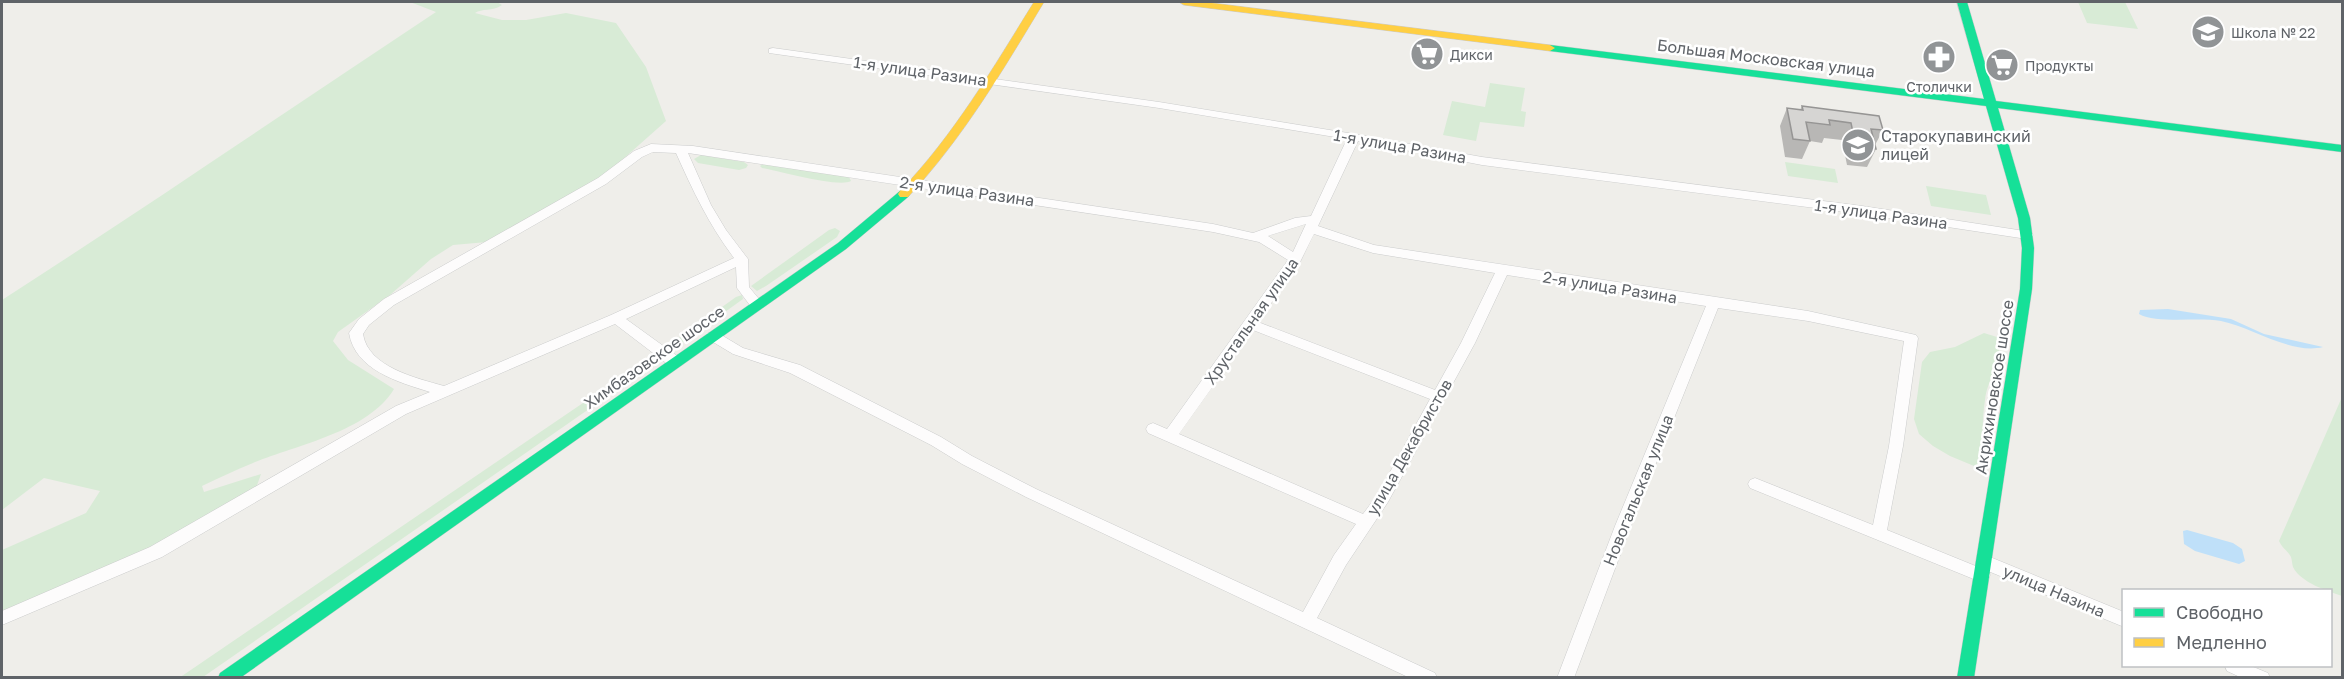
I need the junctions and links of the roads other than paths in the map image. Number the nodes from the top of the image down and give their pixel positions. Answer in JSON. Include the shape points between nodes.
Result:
{"nodes":[{"id":1,"x":1039,"y":2,"type":"edge"},
{"id":2,"x":1184,"y":2,"type":"edge"},
{"id":3,"x":1962,"y":2,"type":"edge"},
{"id":4,"x":773,"y":51,"type":"dead end"},
{"id":5,"x":989,"y":81,"type":"junction"},
{"id":6,"x":1992,"y":103,"type":"junction"},
{"id":7,"x":1354,"y":137,"type":"junction"},
{"id":8,"x":2343,"y":148,"type":"edge"},
{"id":9,"x":681,"y":150,"type":"junction"},
{"id":10,"x":915,"y":184,"type":"junction"},
{"id":11,"x":1313,"y":224,"type":"junction"},
{"id":12,"x":2027,"y":235,"type":"junction"},
{"id":13,"x":1253,"y":237,"type":"junction"},
{"id":14,"x":742,"y":259,"type":"junction"},
{"id":15,"x":1296,"y":259,"type":"junction"},
{"id":16,"x":1503,"y":270,"type":"junction"},
{"id":17,"x":1714,"y":303,"type":"junction"},
{"id":18,"x":757,"y":305,"type":"junction"},
{"id":19,"x":616,"y":318,"type":"junction"},
{"id":20,"x":1251,"y":324,"type":"junction"},
{"id":21,"x":712,"y":336,"type":"junction"},
{"id":22,"x":675,"y":362,"type":"junction"},
{"id":23,"x":445,"y":391,"type":"junction"},
{"id":24,"x":1439,"y":397,"type":"junction"},
{"id":25,"x":1154,"y":429,"type":"dead end"},
{"id":26,"x":1170,"y":436,"type":"junction"},
{"id":27,"x":1755,"y":484,"type":"dead end"},
{"id":28,"x":1366,"y":522,"type":"junction"},
{"id":29,"x":1879,"y":532,"type":"junction"},
{"id":30,"x":1983,"y":568,"type":"junction"},
{"id":31,"x":2,"y":618,"type":"edge"},
{"id":32,"x":2122,"y":619,"type":"edge"},
{"id":33,"x":1307,"y":620,"type":"junction"},
{"id":34,"x":2235,"y":667,"type":"edge"},
{"id":35,"x":226,"y":678,"type":"edge"},
{"id":36,"x":1429,"y":678,"type":"edge"},
{"id":37,"x":1565,"y":678,"type":"edge"},
{"id":38,"x":1965,"y":678,"type":"edge"},
{"id":39,"x":2262,"y":678,"type":"edge"}],
"edges":[{"from":1,"to":5,"type":"main road","name":"Химбазовское шоссе"},
{"from":2,"to":6,"type":"main road","name":"Большая Московская улица"},
{"from":3,"to":6,"type":"main road","name":"Акрихиновское шоссе"},
{"from":4,"to":5,"type":"street","name":"1-я улица Разина"},
{"from":5,"to":7,"type":"street","name":"1-я улица Разина"},
{"from":5,"to":10,"type":"main road","name":"Химбазовское шоссе","via":[[944,149]]},
{"from":6,"to":8,"type":"main road","name":"Большая Московская улица"},
{"from":6,"to":12,"type":"main road","name":"Акрихиновское шоссе"},
{"from":7,"to":11,"type":"street","name":"Хрустальная улица"},
{"from":7,"to":12,"type":"street","name":"1-я улица Разина","via":[[1482,161]]},
{"from":9,"to":10,"type":"street","name":"2-я улица Разина"},
{"from":9,"to":14,"type":"street","via":[[705,205]]},
{"from":9,"to":23,"type":"street","name":"2-я улица Разина","via":[[651,148],[638,154],[602,181],[389,302],[364,322],[356,333],[358,346],[376,362],[409,381]]},
{"from":10,"to":13,"type":"street","name":"2-я улица Разина","via":[[1170,220]]},
{"from":10,"to":18,"type":"main road","name":"Химбазовское шоссе","via":[[867,227]]},
{"from":11,"to":13,"type":"street","via":[[1299,221]]},
{"from":11,"to":15,"type":"street","name":"Хрустальная улица"},
{"from":11,"to":16,"type":"street","name":"2-я улица Разина","via":[[1373,249]]},
{"from":12,"to":30,"type":"main road","name":"Акрихиновское шоссе","via":[[2026,289]]},
{"from":13,"to":15,"type":"street","name":"2-я улица Разина"},
{"from":14,"to":18,"type":"street","via":[[743,288]]},
{"from":14,"to":19,"type":"street"},
{"from":15,"to":20,"type":"street","name":"Хрустальная улица"},
{"from":16,"to":17,"type":"street","name":"2-я улица Разина"},
{"from":16,"to":24,"type":"street","name":"улица Декабристов"},
{"from":17,"to":29,"type":"street","name":"2-я улица Разина","via":[[1808,316],[1911,338]]},
{"from":17,"to":37,"type":"street","name":"Новогальская улица"},
{"from":18,"to":21,"type":"main road","name":"Химбазовское шоссе"},
{"from":19,"to":22,"type":"street"},
{"from":19,"to":23,"type":"street"},
{"from":20,"to":24,"type":"street"},
{"from":20,"to":26,"type":"street","name":"Хрустальная улица"},
{"from":21,"to":22,"type":"main road","name":"Химбазовское шоссе"},
{"from":21,"to":33,"type":"street","via":[[738,351],[795,369],[1031,493]]},
{"from":22,"to":35,"type":"main road","name":"Химбазовское шоссе"},
{"from":23,"to":31,"type":"street","via":[[386,418],[156,552]]},
{"from":24,"to":28,"type":"street","name":"улица Декабристов"},
{"from":25,"to":26,"type":"street"},
{"from":26,"to":28,"type":"street"},
{"from":27,"to":29,"type":"street","name":"улица Назина"},
{"from":28,"to":33,"type":"street","name":"улица Декабристов"},
{"from":29,"to":30,"type":"street","name":"улица Назина"},
{"from":30,"to":32,"type":"street","name":"улица Назина"},
{"from":30,"to":38,"type":"main road","name":"Акрихиновское шоссе"},
{"from":33,"to":36,"type":"street"},
{"from":34,"to":39,"type":"street"}]}
